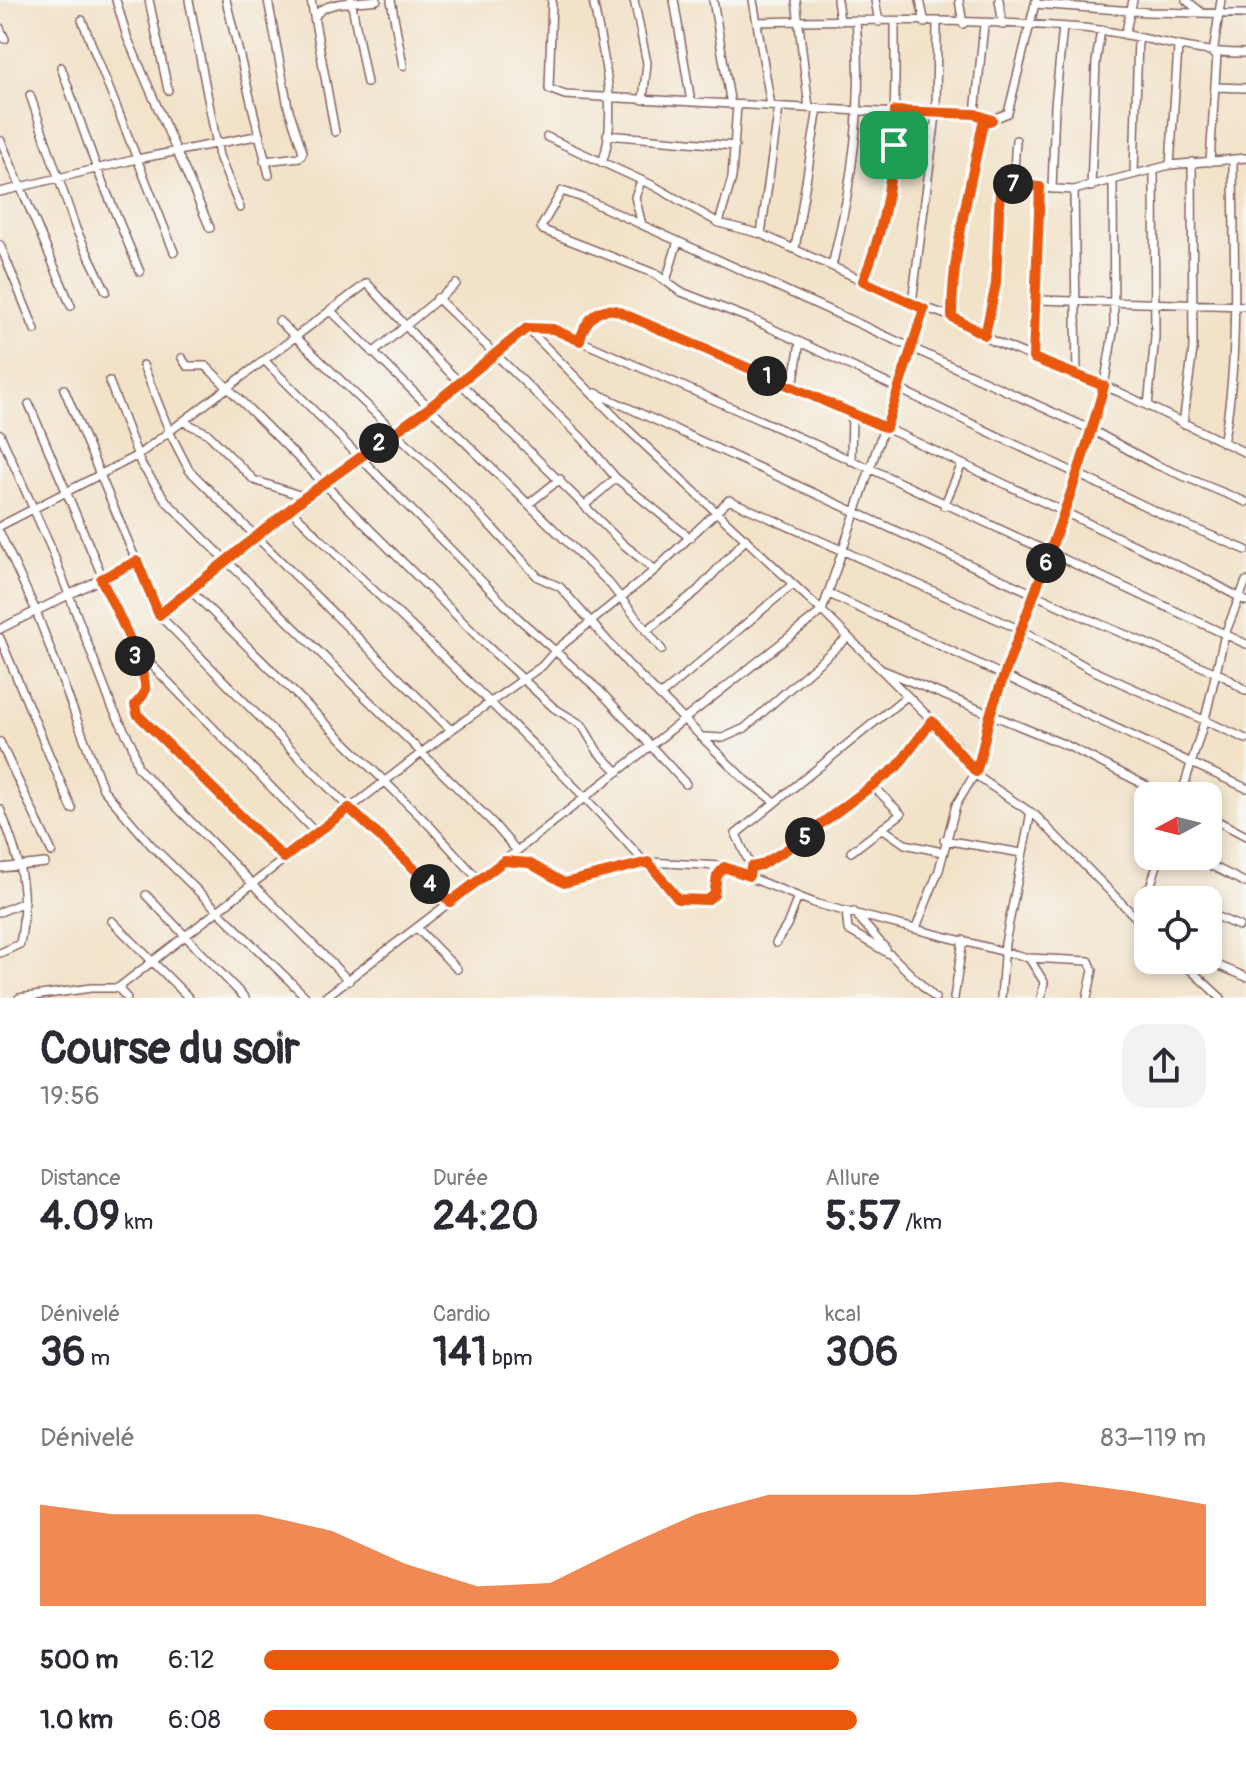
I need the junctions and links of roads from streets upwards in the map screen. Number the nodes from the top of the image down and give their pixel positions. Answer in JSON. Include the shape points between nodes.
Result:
{"nodes":[{"id":1,"x":116,"y":0,"type":"edge"},
{"id":2,"x":149,"y":0,"type":"edge"},
{"id":3,"x":189,"y":0,"type":"edge"},
{"id":4,"x":226,"y":0,"type":"edge"},
{"id":5,"x":268,"y":0,"type":"edge"},
{"id":6,"x":311,"y":0,"type":"edge"},
{"id":7,"x":377,"y":0,"type":"edge"},
{"id":8,"x":391,"y":0,"type":"edge"},
{"id":9,"x":552,"y":0,"type":"edge"},
{"id":10,"x":593,"y":0,"type":"edge"},
{"id":11,"x":634,"y":0,"type":"edge"},
{"id":12,"x":674,"y":0,"type":"edge"},
{"id":13,"x":713,"y":0,"type":"edge"},
{"id":14,"x":753,"y":0,"type":"edge"},
{"id":15,"x":796,"y":0,"type":"edge"},
{"id":16,"x":837,"y":0,"type":"edge"},
{"id":17,"x":875,"y":0,"type":"edge"},
{"id":18,"x":920,"y":0,"type":"edge"},
{"id":19,"x":959,"y":0,"type":"edge"},
{"id":20,"x":999,"y":0,"type":"edge"},
{"id":21,"x":1133,"y":0,"type":"edge"},
{"id":22,"x":1186,"y":0,"type":"edge"},
{"id":23,"x":1221,"y":0,"type":"edge"},
{"id":24,"x":351,"y":2,"type":"edge"},
{"id":25,"x":1036,"y":2,"type":"edge"},
{"id":26,"x":1128,"y":11,"type":"junction"},
{"id":27,"x":1201,"y":12,"type":"junction"},
{"id":28,"x":1217,"y":13,"type":"junction"},
{"id":29,"x":1246,"y":14,"type":"edge"},
{"id":30,"x":314,"y":17,"type":"junction"},
{"id":31,"x":82,"y":20,"type":"dead end"},
{"id":32,"x":799,"y":20,"type":"junction"},
{"id":33,"x":840,"y":20,"type":"junction"},
{"id":34,"x":856,"y":20,"type":"junction"},
{"id":35,"x":757,"y":22,"type":"junction"},
{"id":36,"x":879,"y":22,"type":"junction"},
{"id":37,"x":895,"y":22,"type":"junction"},
{"id":38,"x":925,"y":23,"type":"junction"},
{"id":39,"x":937,"y":23,"type":"junction"},
{"id":40,"x":963,"y":24,"type":"junction"},
{"id":41,"x":984,"y":25,"type":"junction"},
{"id":42,"x":1003,"y":25,"type":"junction"},
{"id":43,"x":1030,"y":26,"type":"junction"},
{"id":44,"x":1063,"y":27,"type":"junction"},
{"id":45,"x":0,"y":28,"type":"edge"},
{"id":46,"x":1101,"y":30,"type":"junction"},
{"id":47,"x":1125,"y":35,"type":"junction"},
{"id":48,"x":1138,"y":38,"type":"junction"},
{"id":49,"x":5,"y":39,"type":"dead end"},
{"id":50,"x":1178,"y":48,"type":"junction"},
{"id":51,"x":1246,"y":53,"type":"edge"},
{"id":52,"x":1215,"y":54,"type":"junction"},
{"id":53,"x":403,"y":66,"type":"dead end"},
{"id":54,"x":61,"y":67,"type":"dead end"},
{"id":55,"x":367,"y":83,"type":"dead end"},
{"id":56,"x":1215,"y":87,"type":"junction"},
{"id":57,"x":1246,"y":88,"type":"edge"},
{"id":58,"x":168,"y":90,"type":"dead end"},
{"id":59,"x":30,"y":95,"type":"dead end"},
{"id":60,"x":607,"y":98,"type":"junction"},
{"id":61,"x":643,"y":100,"type":"junction"},
{"id":62,"x":691,"y":102,"type":"junction"},
{"id":63,"x":734,"y":105,"type":"junction"},
{"id":64,"x":775,"y":106,"type":"junction"},
{"id":65,"x":814,"y":108,"type":"junction"},
{"id":66,"x":858,"y":109,"type":"junction"},
{"id":67,"x":895,"y":111,"type":"junction"},
{"id":68,"x":936,"y":114,"type":"junction"},
{"id":69,"x":975,"y":114,"type":"junction"},
{"id":70,"x":992,"y":120,"type":"junction"},
{"id":71,"x":335,"y":132,"type":"dead end"},
{"id":72,"x":607,"y":135,"type":"junction"},
{"id":73,"x":256,"y":136,"type":"junction"},
{"id":74,"x":547,"y":137,"type":"dead end"},
{"id":75,"x":1016,"y":140,"type":"dead end"},
{"id":76,"x":1,"y":141,"type":"edge"},
{"id":77,"x":218,"y":142,"type":"junction"},
{"id":78,"x":735,"y":146,"type":"junction"},
{"id":79,"x":177,"y":151,"type":"junction"},
{"id":80,"x":1246,"y":158,"type":"edge"},
{"id":81,"x":137,"y":159,"type":"junction"},
{"id":82,"x":1233,"y":159,"type":"junction"},
{"id":83,"x":264,"y":161,"type":"junction"},
{"id":84,"x":1192,"y":162,"type":"junction"},
{"id":85,"x":1210,"y":162,"type":"junction"},
{"id":86,"x":602,"y":163,"type":"junction"},
{"id":87,"x":1170,"y":165,"type":"junction"},
{"id":88,"x":97,"y":169,"type":"junction"},
{"id":89,"x":1154,"y":169,"type":"junction"},
{"id":90,"x":1134,"y":174,"type":"junction"},
{"id":91,"x":269,"y":175,"type":"dead end"},
{"id":92,"x":59,"y":178,"type":"junction"},
{"id":93,"x":641,"y":181,"type":"junction"},
{"id":94,"x":1113,"y":182,"type":"junction"},
{"id":95,"x":1013,"y":184,"type":"junction"},
{"id":96,"x":1040,"y":187,"type":"junction"},
{"id":97,"x":1091,"y":187,"type":"junction"},
{"id":98,"x":19,"y":188,"type":"junction"},
{"id":99,"x":1052,"y":189,"type":"junction"},
{"id":100,"x":1074,"y":190,"type":"junction"},
{"id":101,"x":0,"y":192,"type":"edge"},
{"id":102,"x":240,"y":208,"type":"dead end"},
{"id":103,"x":719,"y":223,"type":"junction"},
{"id":104,"x":642,"y":225,"type":"junction"},
{"id":105,"x":210,"y":228,"type":"dead end"},
{"id":106,"x":761,"y":234,"type":"junction"},
{"id":107,"x":678,"y":241,"type":"junction"},
{"id":108,"x":0,"y":245,"type":"edge"},
{"id":109,"x":795,"y":249,"type":"junction"},
{"id":110,"x":174,"y":252,"type":"dead end"},
{"id":111,"x":832,"y":266,"type":"junction"},
{"id":112,"x":140,"y":272,"type":"dead end"},
{"id":113,"x":666,"y":281,"type":"junction"},
{"id":114,"x":863,"y":281,"type":"junction"},
{"id":115,"x":456,"y":284,"type":"dead end"},
{"id":116,"x":106,"y":291,"type":"dead end"},
{"id":117,"x":437,"y":298,"type":"junction"},
{"id":118,"x":1038,"y":300,"type":"junction"},
{"id":119,"x":1076,"y":300,"type":"junction"},
{"id":120,"x":1115,"y":302,"type":"junction"},
{"id":121,"x":912,"y":303,"type":"junction"},
{"id":122,"x":1193,"y":303,"type":"junction"},
{"id":123,"x":1155,"y":304,"type":"junction"},
{"id":124,"x":1233,"y":305,"type":"junction"},
{"id":125,"x":71,"y":306,"type":"dead end"},
{"id":126,"x":1246,"y":306,"type":"edge"},
{"id":127,"x":924,"y":309,"type":"junction"},
{"id":128,"x":330,"y":310,"type":"junction"},
{"id":129,"x":952,"y":317,"type":"junction"},
{"id":130,"x":279,"y":321,"type":"dead end"},
{"id":131,"x":404,"y":325,"type":"junction"},
{"id":132,"x":527,"y":328,"type":"junction"},
{"id":133,"x":35,"y":330,"type":"dead end"},
{"id":134,"x":985,"y":335,"type":"junction"},
{"id":135,"x":295,"y":337,"type":"junction"},
{"id":136,"x":580,"y":341,"type":"junction"},
{"id":137,"x":800,"y":342,"type":"junction"},
{"id":138,"x":911,"y":347,"type":"junction"},
{"id":139,"x":373,"y":353,"type":"junction"},
{"id":140,"x":495,"y":355,"type":"junction"},
{"id":141,"x":182,"y":358,"type":"dead end"},
{"id":142,"x":1033,"y":358,"type":"junction"},
{"id":143,"x":264,"y":360,"type":"junction"},
{"id":144,"x":143,"y":365,"type":"dead end"},
{"id":145,"x":1077,"y":374,"type":"junction"},
{"id":146,"x":109,"y":381,"type":"dead end"},
{"id":147,"x":460,"y":381,"type":"junction"},
{"id":148,"x":1104,"y":386,"type":"junction"},
{"id":149,"x":793,"y":387,"type":"junction"},
{"id":150,"x":899,"y":387,"type":"junction"},
{"id":151,"x":64,"y":389,"type":"dead end"},
{"id":152,"x":228,"y":389,"type":"junction"},
{"id":153,"x":594,"y":392,"type":"junction"},
{"id":154,"x":29,"y":404,"type":"dead end"},
{"id":155,"x":1148,"y":406,"type":"junction"},
{"id":156,"x":430,"y":407,"type":"junction"},
{"id":157,"x":852,"y":413,"type":"junction"},
{"id":158,"x":184,"y":422,"type":"junction"},
{"id":159,"x":1183,"y":424,"type":"junction"},
{"id":160,"x":886,"y":428,"type":"junction"},
{"id":161,"x":1092,"y":430,"type":"junction"},
{"id":162,"x":170,"y":433,"type":"junction"},
{"id":163,"x":392,"y":433,"type":"junction"},
{"id":164,"x":0,"y":434,"type":"edge"},
{"id":165,"x":1223,"y":443,"type":"junction"},
{"id":166,"x":1246,"y":453,"type":"edge"},
{"id":167,"x":138,"y":455,"type":"junction"},
{"id":168,"x":358,"y":459,"type":"junction"},
{"id":169,"x":851,"y":461,"type":"junction"},
{"id":170,"x":961,"y":466,"type":"junction"},
{"id":171,"x":871,"y":469,"type":"junction"},
{"id":172,"x":101,"y":474,"type":"junction"},
{"id":173,"x":1080,"y":474,"type":"junction"},
{"id":174,"x":616,"y":478,"type":"junction"},
{"id":175,"x":560,"y":479,"type":"junction"},
{"id":176,"x":323,"y":483,"type":"junction"},
{"id":177,"x":66,"y":492,"type":"junction"},
{"id":178,"x":305,"y":497,"type":"junction"},
{"id":179,"x":1246,"y":502,"type":"edge"},
{"id":180,"x":530,"y":503,"type":"junction"},
{"id":181,"x":585,"y":505,"type":"junction"},
{"id":182,"x":944,"y":506,"type":"junction"},
{"id":183,"x":34,"y":509,"type":"junction"},
{"id":184,"x":291,"y":510,"type":"junction"},
{"id":185,"x":856,"y":510,"type":"junction"},
{"id":186,"x":1063,"y":510,"type":"junction"},
{"id":187,"x":718,"y":513,"type":"junction"},
{"id":188,"x":0,"y":526,"type":"edge"},
{"id":189,"x":0,"y":533,"type":"edge"},
{"id":190,"x":258,"y":537,"type":"junction"},
{"id":191,"x":690,"y":538,"type":"junction"},
{"id":192,"x":746,"y":539,"type":"junction"},
{"id":193,"x":1246,"y":550,"type":"edge"},
{"id":194,"x":843,"y":551,"type":"junction"},
{"id":195,"x":1049,"y":554,"type":"junction"},
{"id":196,"x":137,"y":561,"type":"junction"},
{"id":197,"x":226,"y":563,"type":"junction"},
{"id":198,"x":655,"y":570,"type":"junction"},
{"id":199,"x":101,"y":579,"type":"junction"},
{"id":200,"x":1246,"y":581,"type":"edge"},
{"id":201,"x":793,"y":584,"type":"junction"},
{"id":202,"x":190,"y":590,"type":"junction"},
{"id":203,"x":1035,"y":593,"type":"junction"},
{"id":204,"x":829,"y":594,"type":"junction"},
{"id":205,"x":68,"y":596,"type":"junction"},
{"id":206,"x":620,"y":599,"type":"junction"},
{"id":207,"x":1243,"y":599,"type":"edge"},
{"id":208,"x":36,"y":611,"type":"junction"},
{"id":209,"x":822,"y":611,"type":"junction"},
{"id":210,"x":159,"y":615,"type":"junction"},
{"id":211,"x":590,"y":624,"type":"junction"},
{"id":212,"x":0,"y":629,"type":"edge"},
{"id":213,"x":646,"y":631,"type":"junction"},
{"id":214,"x":1023,"y":631,"type":"junction"},
{"id":215,"x":1225,"y":634,"type":"junction"},
{"id":216,"x":0,"y":638,"type":"edge"},
{"id":217,"x":846,"y":639,"type":"junction"},
{"id":218,"x":131,"y":644,"type":"junction"},
{"id":219,"x":1246,"y":644,"type":"edge"},
{"id":220,"x":556,"y":650,"type":"junction"},
{"id":221,"x":662,"y":650,"type":"dead end"},
{"id":222,"x":877,"y":669,"type":"junction"},
{"id":223,"x":1005,"y":673,"type":"junction"},
{"id":224,"x":1217,"y":675,"type":"junction"},
{"id":225,"x":523,"y":677,"type":"junction"},
{"id":226,"x":1246,"y":691,"type":"edge"},
{"id":227,"x":660,"y":696,"type":"junction"},
{"id":228,"x":907,"y":696,"type":"junction"},
{"id":229,"x":490,"y":703,"type":"junction"},
{"id":230,"x":990,"y":716,"type":"junction"},
{"id":231,"x":1205,"y":719,"type":"junction"},
{"id":232,"x":684,"y":721,"type":"junction"},
{"id":233,"x":932,"y":721,"type":"junction"},
{"id":234,"x":451,"y":730,"type":"junction"},
{"id":235,"x":705,"y":737,"type":"junction"},
{"id":236,"x":1246,"y":739,"type":"edge"},
{"id":237,"x":0,"y":742,"type":"edge"},
{"id":238,"x":651,"y":747,"type":"junction"},
{"id":239,"x":422,"y":755,"type":"junction"},
{"id":240,"x":1190,"y":765,"type":"junction"},
{"id":241,"x":618,"y":772,"type":"junction"},
{"id":242,"x":976,"y":772,"type":"junction"},
{"id":243,"x":386,"y":781,"type":"junction"},
{"id":244,"x":1140,"y":782,"type":"edge"},
{"id":245,"x":1185,"y":782,"type":"edge"},
{"id":246,"x":686,"y":784,"type":"dead end"},
{"id":247,"x":871,"y":784,"type":"junction"},
{"id":248,"x":1246,"y":788,"type":"edge"},
{"id":249,"x":585,"y":797,"type":"junction"},
{"id":250,"x":775,"y":802,"type":"junction"},
{"id":251,"x":349,"y":808,"type":"junction"},
{"id":252,"x":0,"y":809,"type":"edge"},
{"id":253,"x":72,"y":809,"type":"dead end"},
{"id":254,"x":1031,"y":812,"type":"junction"},
{"id":255,"x":1222,"y":823,"type":"edge"},
{"id":256,"x":3,"y":827,"type":"edge"},
{"id":257,"x":882,"y":828,"type":"junction"},
{"id":258,"x":316,"y":833,"type":"junction"},
{"id":259,"x":1246,"y":836,"type":"edge"},
{"id":260,"x":944,"y":840,"type":"junction"},
{"id":261,"x":517,"y":851,"type":"junction"},
{"id":262,"x":52,"y":852,"type":"dead end"},
{"id":263,"x":851,"y":852,"type":"dead end"},
{"id":264,"x":942,"y":852,"type":"junction"},
{"id":265,"x":1022,"y":853,"type":"junction"},
{"id":266,"x":284,"y":858,"type":"junction"},
{"id":267,"x":504,"y":861,"type":"junction"},
{"id":268,"x":648,"y":862,"type":"junction"},
{"id":269,"x":45,"y":863,"type":"dead end"},
{"id":270,"x":22,"y":865,"type":"junction"},
{"id":271,"x":724,"y":867,"type":"junction"},
{"id":272,"x":751,"y":867,"type":"junction"},
{"id":273,"x":0,"y":868,"type":"edge"},
{"id":274,"x":1220,"y":870,"type":"edge"},
{"id":275,"x":749,"y":876,"type":"junction"},
{"id":276,"x":478,"y":879,"type":"junction"},
{"id":277,"x":1246,"y":883,"type":"edge"},
{"id":278,"x":253,"y":885,"type":"junction"},
{"id":279,"x":146,"y":895,"type":"dead end"},
{"id":280,"x":798,"y":897,"type":"junction"},
{"id":281,"x":24,"y":902,"type":"junction"},
{"id":282,"x":450,"y":902,"type":"junction"},
{"id":283,"x":217,"y":911,"type":"junction"},
{"id":284,"x":0,"y":912,"type":"edge"},
{"id":285,"x":850,"y":912,"type":"junction"},
{"id":286,"x":1134,"y":916,"type":"edge"},
{"id":287,"x":1222,"y":919,"type":"edge"},
{"id":288,"x":112,"y":921,"type":"dead end"},
{"id":289,"x":1239,"y":926,"type":"dead end"},
{"id":290,"x":417,"y":928,"type":"junction"},
{"id":291,"x":916,"y":928,"type":"junction"},
{"id":292,"x":186,"y":935,"type":"junction"},
{"id":293,"x":963,"y":940,"type":"junction"},
{"id":294,"x":776,"y":943,"type":"dead end"},
{"id":295,"x":887,"y":951,"type":"junction"},
{"id":296,"x":1006,"y":951,"type":"junction"},
{"id":297,"x":0,"y":953,"type":"edge"},
{"id":298,"x":1029,"y":958,"type":"junction"},
{"id":299,"x":153,"y":961,"type":"junction"},
{"id":300,"x":1222,"y":967,"type":"edge"},
{"id":301,"x":457,"y":969,"type":"dead end"},
{"id":302,"x":1195,"y":974,"type":"edge"},
{"id":303,"x":1246,"y":977,"type":"edge"},
{"id":304,"x":349,"y":981,"type":"junction"},
{"id":305,"x":118,"y":988,"type":"junction"},
{"id":306,"x":19,"y":998,"type":"edge"},
{"id":307,"x":127,"y":998,"type":"edge"},
{"id":308,"x":189,"y":998,"type":"edge"},
{"id":309,"x":245,"y":998,"type":"edge"},
{"id":310,"x":307,"y":998,"type":"edge"},
{"id":311,"x":324,"y":998,"type":"edge"},
{"id":312,"x":935,"y":998,"type":"edge"},
{"id":313,"x":954,"y":998,"type":"edge"},
{"id":314,"x":1001,"y":998,"type":"edge"},
{"id":315,"x":1041,"y":998,"type":"edge"},
{"id":316,"x":1087,"y":998,"type":"edge"},
{"id":317,"x":1221,"y":998,"type":"edge"}],
"edges":[{"from":1,"to":79,"type":"street"},
{"from":2,"to":58,"type":"street"},
{"from":3,"to":77,"type":"street"},
{"from":4,"to":73,"type":"street"},
{"from":5,"to":83,"type":"street","via":[[288,107],[303,152],[300,157]]},
{"from":6,"to":30,"type":"street"},
{"from":7,"to":24,"type":"street"},
{"from":8,"to":53,"type":"street"},
{"from":9,"to":60,"type":"street","via":[[549,89]]},
{"from":10,"to":60,"type":"street"},
{"from":11,"to":61,"type":"street","via":[[647,63]]},
{"from":12,"to":62,"type":"street"},
{"from":13,"to":63,"type":"street"},
{"from":14,"to":35,"type":"street"},
{"from":15,"to":32,"type":"street"},
{"from":16,"to":33,"type":"street"},
{"from":17,"to":36,"type":"street"},
{"from":18,"to":38,"type":"street"},
{"from":19,"to":40,"type":"street"},
{"from":20,"to":42,"type":"street"},
{"from":21,"to":26,"type":"street"},
{"from":22,"to":27,"type":"street"},
{"from":23,"to":28,"type":"street"},
{"from":24,"to":30,"type":"street","via":[[330,3]]},
{"from":24,"to":55,"type":"street"},
{"from":25,"to":26,"type":"street"},
{"from":25,"to":43,"type":"street"},
{"from":26,"to":27,"type":"street"},
{"from":26,"to":47,"type":"street"},
{"from":27,"to":28,"type":"street"},
{"from":28,"to":29,"type":"street"},
{"from":28,"to":52,"type":"street"},
{"from":30,"to":71,"type":"street"},
{"from":31,"to":81,"type":"street"},
{"from":32,"to":33,"type":"street"},
{"from":32,"to":35,"type":"street"},
{"from":32,"to":65,"type":"street"},
{"from":33,"to":34,"type":"street"},
{"from":34,"to":36,"type":"street"},
{"from":34,"to":66,"type":"street"},
{"from":35,"to":64,"type":"street"},
{"from":36,"to":37,"type":"street"},
{"from":37,"to":38,"type":"street"},
{"from":37,"to":67,"type":"street"},
{"from":38,"to":39,"type":"street"},
{"from":39,"to":40,"type":"street"},
{"from":39,"to":68,"type":"street"},
{"from":40,"to":41,"type":"street"},
{"from":41,"to":42,"type":"street"},
{"from":41,"to":69,"type":"street"},
{"from":42,"to":43,"type":"street"},
{"from":43,"to":44,"type":"street"},
{"from":43,"to":70,"type":"street","via":[[1008,113]]},
{"from":44,"to":46,"type":"street"},
{"from":44,"to":99,"type":"street"},
{"from":45,"to":49,"type":"street"},
{"from":46,"to":47,"type":"street"},
{"from":46,"to":97,"type":"street"},
{"from":47,"to":48,"type":"street"},
{"from":48,"to":50,"type":"street"},
{"from":48,"to":90,"type":"street"},
{"from":50,"to":52,"type":"street"},
{"from":50,"to":87,"type":"street"},
{"from":51,"to":52,"type":"street"},
{"from":52,"to":56,"type":"street"},
{"from":54,"to":88,"type":"street"},
{"from":56,"to":57,"type":"street"},
{"from":56,"to":85,"type":"street"},
{"from":59,"to":92,"type":"street"},
{"from":60,"to":61,"type":"street"},
{"from":60,"to":72,"type":"street"},
{"from":61,"to":62,"type":"street"},
{"from":62,"to":63,"type":"street"},
{"from":63,"to":64,"type":"street"},
{"from":63,"to":78,"type":"street"},
{"from":64,"to":65,"type":"street"},
{"from":64,"to":106,"type":"street"},
{"from":65,"to":66,"type":"street"},
{"from":65,"to":109,"type":"street"},
{"from":66,"to":67,"type":"street"},
{"from":66,"to":111,"type":"street"},
{"from":67,"to":68,"type":"street"},
{"from":67,"to":114,"type":"street","via":[[884,225]]},
{"from":68,"to":69,"type":"street"},
{"from":68,"to":121,"type":"street"},
{"from":69,"to":70,"type":"street"},
{"from":70,"to":129,"type":"street","via":[[983,123],[961,222]]},
{"from":72,"to":78,"type":"street"},
{"from":72,"to":86,"type":"street"},
{"from":73,"to":77,"type":"street"},
{"from":73,"to":83,"type":"street"},
{"from":74,"to":86,"type":"street"},
{"from":75,"to":95,"type":"street"},
{"from":76,"to":98,"type":"street"},
{"from":77,"to":79,"type":"street"},
{"from":77,"to":102,"type":"street"},
{"from":78,"to":103,"type":"street"},
{"from":79,"to":81,"type":"street"},
{"from":79,"to":105,"type":"street"},
{"from":80,"to":82,"type":"street"},
{"from":81,"to":88,"type":"street"},
{"from":81,"to":110,"type":"street"},
{"from":82,"to":85,"type":"street"},
{"from":82,"to":124,"type":"street"},
{"from":83,"to":91,"type":"street"},
{"from":84,"to":85,"type":"street"},
{"from":84,"to":87,"type":"street"},
{"from":84,"to":122,"type":"street"},
{"from":86,"to":93,"type":"street"},
{"from":87,"to":89,"type":"street"},
{"from":88,"to":92,"type":"street"},
{"from":88,"to":112,"type":"street"},
{"from":89,"to":90,"type":"street"},
{"from":89,"to":123,"type":"street"},
{"from":90,"to":94,"type":"street"},
{"from":92,"to":98,"type":"street"},
{"from":92,"to":116,"type":"street"},
{"from":93,"to":103,"type":"street"},
{"from":93,"to":104,"type":"street","via":[[635,197]]},
{"from":94,"to":97,"type":"street"},
{"from":94,"to":120,"type":"street"},
{"from":95,"to":96,"type":"street"},
{"from":95,"to":134,"type":"street","via":[[1001,186],[996,284]]},
{"from":96,"to":99,"type":"street"},
{"from":96,"to":118,"type":"street"},
{"from":97,"to":100,"type":"street"},
{"from":98,"to":101,"type":"street"},
{"from":98,"to":125,"type":"street"},
{"from":99,"to":100,"type":"street"},
{"from":100,"to":119,"type":"street"},
{"from":103,"to":106,"type":"street"},
{"from":104,"to":107,"type":"street"},
{"from":104,"to":113,"type":"street","via":[[564,190],[541,227]]},
{"from":106,"to":109,"type":"street"},
{"from":107,"to":113,"type":"street"},
{"from":107,"to":138,"type":"street"},
{"from":108,"to":133,"type":"street"},
{"from":109,"to":111,"type":"street"},
{"from":111,"to":114,"type":"street"},
{"from":113,"to":137,"type":"street"},
{"from":114,"to":121,"type":"street"},
{"from":115,"to":117,"type":"street"},
{"from":117,"to":131,"type":"street"},
{"from":117,"to":140,"type":"street"},
{"from":118,"to":119,"type":"street"},
{"from":118,"to":142,"type":"street"},
{"from":119,"to":120,"type":"street"},
{"from":119,"to":145,"type":"street"},
{"from":120,"to":123,"type":"street"},
{"from":120,"to":148,"type":"street"},
{"from":121,"to":127,"type":"street"},
{"from":122,"to":123,"type":"street"},
{"from":122,"to":124,"type":"street"},
{"from":122,"to":159,"type":"street","via":[[1192,373]]},
{"from":123,"to":155,"type":"street"},
{"from":124,"to":126,"type":"street"},
{"from":124,"to":165,"type":"street"},
{"from":127,"to":129,"type":"street"},
{"from":127,"to":138,"type":"street"},
{"from":128,"to":131,"type":"street","via":[[367,283]]},
{"from":128,"to":135,"type":"street"},
{"from":128,"to":139,"type":"street"},
{"from":129,"to":134,"type":"street"},
{"from":130,"to":135,"type":"street"},
{"from":131,"to":139,"type":"street"},
{"from":131,"to":147,"type":"street"},
{"from":132,"to":136,"type":"street","via":[[553,329]]},
{"from":132,"to":140,"type":"street"},
{"from":132,"to":153,"type":"street"},
{"from":134,"to":142,"type":"street"},
{"from":135,"to":143,"type":"street"},
{"from":135,"to":163,"type":"street"},
{"from":136,"to":149,"type":"street","via":[[593,316],[615,310]]},
{"from":136,"to":169,"type":"street"},
{"from":137,"to":149,"type":"street"},
{"from":137,"to":150,"type":"street"},
{"from":138,"to":150,"type":"street"},
{"from":138,"to":161,"type":"street"},
{"from":139,"to":156,"type":"street"},
{"from":140,"to":147,"type":"street"},
{"from":140,"to":174,"type":"street"},
{"from":141,"to":152,"type":"street","via":[[187,366],[203,363]]},
{"from":142,"to":145,"type":"street"},
{"from":143,"to":152,"type":"street"},
{"from":143,"to":168,"type":"street"},
{"from":144,"to":162,"type":"street"},
{"from":145,"to":148,"type":"street"},
{"from":146,"to":167,"type":"street"},
{"from":147,"to":156,"type":"street"},
{"from":147,"to":175,"type":"street"},
{"from":148,"to":155,"type":"street"},
{"from":148,"to":161,"type":"street"},
{"from":149,"to":157,"type":"street"},
{"from":150,"to":160,"type":"street"},
{"from":150,"to":173,"type":"street"},
{"from":151,"to":172,"type":"street"},
{"from":152,"to":158,"type":"street"},
{"from":152,"to":176,"type":"street"},
{"from":153,"to":185,"type":"street"},
{"from":153,"to":187,"type":"street"},
{"from":154,"to":177,"type":"street"},
{"from":155,"to":159,"type":"street"},
{"from":156,"to":163,"type":"street"},
{"from":156,"to":180,"type":"street"},
{"from":157,"to":160,"type":"street"},
{"from":157,"to":169,"type":"street"},
{"from":158,"to":162,"type":"street"},
{"from":158,"to":178,"type":"street","via":[[207,433],[254,480]]},
{"from":159,"to":165,"type":"street"},
{"from":160,"to":170,"type":"street"},
{"from":160,"to":171,"type":"street"},
{"from":161,"to":173,"type":"street"},
{"from":161,"to":179,"type":"street","via":[[1154,464]]},
{"from":162,"to":167,"type":"street"},
{"from":162,"to":190,"type":"street","via":[[189,470]]},
{"from":163,"to":168,"type":"street"},
{"from":163,"to":211,"type":"street","via":[[469,503],[538,577],[565,592]]},
{"from":164,"to":183,"type":"street"},
{"from":165,"to":166,"type":"street"},
{"from":167,"to":172,"type":"street"},
{"from":167,"to":197,"type":"street","via":[[167,502]]},
{"from":168,"to":176,"type":"street"},
{"from":168,"to":220,"type":"street"},
{"from":169,"to":171,"type":"street"},
{"from":170,"to":182,"type":"street"},
{"from":170,"to":186,"type":"street"},
{"from":171,"to":182,"type":"street"},
{"from":171,"to":185,"type":"street"},
{"from":172,"to":177,"type":"street"},
{"from":172,"to":196,"type":"street"},
{"from":173,"to":186,"type":"street"},
{"from":173,"to":193,"type":"street"},
{"from":174,"to":181,"type":"street"},
{"from":174,"to":191,"type":"street"},
{"from":175,"to":180,"type":"street"},
{"from":175,"to":181,"type":"street"},
{"from":176,"to":178,"type":"street"},
{"from":176,"to":225,"type":"street"},
{"from":177,"to":183,"type":"street"},
{"from":177,"to":199,"type":"street"},
{"from":178,"to":184,"type":"street"},
{"from":180,"to":206,"type":"street"},
{"from":181,"to":198,"type":"street"},
{"from":182,"to":195,"type":"street"},
{"from":183,"to":188,"type":"street"},
{"from":183,"to":205,"type":"street"},
{"from":184,"to":190,"type":"street"},
{"from":184,"to":229,"type":"street"},
{"from":185,"to":194,"type":"street"},
{"from":185,"to":203,"type":"street"},
{"from":186,"to":195,"type":"street"},
{"from":186,"to":207,"type":"street"},
{"from":187,"to":191,"type":"street"},
{"from":187,"to":192,"type":"street"},
{"from":187,"to":194,"type":"street","via":[[730,500]]},
{"from":189,"to":208,"type":"street"},
{"from":190,"to":197,"type":"street"},
{"from":190,"to":234,"type":"street"},
{"from":191,"to":198,"type":"street"},
{"from":192,"to":201,"type":"street"},
{"from":192,"to":213,"type":"street","via":[[698,590]]},
{"from":194,"to":204,"type":"street"},
{"from":194,"to":214,"type":"street"},
{"from":195,"to":203,"type":"street"},
{"from":195,"to":215,"type":"street"},
{"from":196,"to":199,"type":"street"},
{"from":196,"to":210,"type":"street"},
{"from":197,"to":202,"type":"street"},
{"from":197,"to":239,"type":"street"},
{"from":198,"to":206,"type":"street"},
{"from":199,"to":205,"type":"street"},
{"from":199,"to":218,"type":"street"},
{"from":200,"to":207,"type":"street"},
{"from":201,"to":209,"type":"street"},
{"from":201,"to":227,"type":"street"},
{"from":202,"to":210,"type":"street"},
{"from":202,"to":243,"type":"street"},
{"from":203,"to":214,"type":"street"},
{"from":203,"to":224,"type":"street"},
{"from":204,"to":209,"type":"street"},
{"from":204,"to":223,"type":"street"},
{"from":205,"to":208,"type":"street"},
{"from":205,"to":278,"type":"street","via":[[138,768]]},
{"from":206,"to":211,"type":"street"},
{"from":206,"to":213,"type":"street"},
{"from":207,"to":215,"type":"street"},
{"from":208,"to":212,"type":"street"},
{"from":208,"to":283,"type":"street","via":[[103,789],[133,827]]},
{"from":209,"to":217,"type":"street"},
{"from":209,"to":232,"type":"street"},
{"from":210,"to":251,"type":"street"},
{"from":211,"to":220,"type":"street"},
{"from":211,"to":227,"type":"street"},
{"from":213,"to":221,"type":"street"},
{"from":214,"to":223,"type":"street"},
{"from":214,"to":231,"type":"street","via":[[1090,669]]},
{"from":215,"to":219,"type":"street"},
{"from":215,"to":224,"type":"street"},
{"from":216,"to":253,"type":"street"},
{"from":217,"to":222,"type":"street"},
{"from":217,"to":235,"type":"street","via":[[737,733]]},
{"from":218,"to":258,"type":"street"},
{"from":218,"to":266,"type":"street","via":[[146,691],[135,705],[137,714]]},
{"from":220,"to":225,"type":"street"},
{"from":220,"to":238,"type":"street"},
{"from":222,"to":228,"type":"street"},
{"from":222,"to":230,"type":"street"},
{"from":223,"to":230,"type":"street"},
{"from":223,"to":240,"type":"street"},
{"from":224,"to":226,"type":"street"},
{"from":224,"to":231,"type":"street"},
{"from":225,"to":229,"type":"street"},
{"from":225,"to":241,"type":"street","via":[[554,708],[582,725]]},
{"from":227,"to":232,"type":"street"},
{"from":228,"to":233,"type":"street"},
{"from":228,"to":250,"type":"street"},
{"from":229,"to":234,"type":"street"},
{"from":229,"to":249,"type":"street"},
{"from":230,"to":242,"type":"street"},
{"from":230,"to":244,"type":"street"},
{"from":231,"to":236,"type":"street"},
{"from":231,"to":240,"type":"street"},
{"from":232,"to":235,"type":"street"},
{"from":232,"to":238,"type":"street"},
{"from":233,"to":242,"type":"street"},
{"from":233,"to":247,"type":"street","via":[[904,760]]},
{"from":234,"to":239,"type":"street"},
{"from":235,"to":250,"type":"street","via":[[743,778]]},
{"from":237,"to":262,"type":"street"},
{"from":238,"to":241,"type":"street"},
{"from":238,"to":246,"type":"street"},
{"from":239,"to":243,"type":"street"},
{"from":239,"to":261,"type":"street"},
{"from":240,"to":245,"type":"street"},
{"from":240,"to":248,"type":"street"},
{"from":241,"to":249,"type":"street"},
{"from":242,"to":254,"type":"street"},
{"from":242,"to":260,"type":"street","via":[[956,805]]},
{"from":243,"to":251,"type":"street"},
{"from":243,"to":276,"type":"street"},
{"from":247,"to":257,"type":"street","via":[[901,811]]},
{"from":247,"to":272,"type":"street","via":[[786,850]]},
{"from":249,"to":261,"type":"street"},
{"from":249,"to":268,"type":"street"},
{"from":250,"to":272,"type":"street","via":[[736,834]]},
{"from":251,"to":258,"type":"street"},
{"from":251,"to":282,"type":"street"},
{"from":252,"to":256,"type":"street"},
{"from":254,"to":265,"type":"street"},
{"from":254,"to":286,"type":"street"},
{"from":255,"to":259,"type":"street"},
{"from":256,"to":270,"type":"street"},
{"from":257,"to":263,"type":"street"},
{"from":257,"to":264,"type":"street","via":[[905,844]]},
{"from":258,"to":266,"type":"street"},
{"from":260,"to":264,"type":"street"},
{"from":260,"to":265,"type":"street"},
{"from":261,"to":267,"type":"street"},
{"from":264,"to":291,"type":"street"},
{"from":265,"to":296,"type":"street"},
{"from":266,"to":278,"type":"street"},
{"from":267,"to":268,"type":"street","via":[[529,863],[564,883]]},
{"from":267,"to":276,"type":"street"},
{"from":268,"to":271,"type":"street"},
{"from":268,"to":271,"type":"street","via":[[675,897],[694,901],[714,895]]},
{"from":269,"to":270,"type":"street"},
{"from":270,"to":273,"type":"street"},
{"from":270,"to":281,"type":"street"},
{"from":271,"to":275,"type":"street"},
{"from":272,"to":275,"type":"street"},
{"from":274,"to":277,"type":"street"},
{"from":275,"to":280,"type":"street"},
{"from":276,"to":282,"type":"street"},
{"from":278,"to":283,"type":"street"},
{"from":278,"to":304,"type":"street"},
{"from":279,"to":292,"type":"street"},
{"from":280,"to":285,"type":"street"},
{"from":280,"to":294,"type":"street"},
{"from":281,"to":284,"type":"street"},
{"from":281,"to":297,"type":"street","via":[[20,944]]},
{"from":282,"to":290,"type":"street"},
{"from":283,"to":292,"type":"street"},
{"from":283,"to":310,"type":"street"},
{"from":285,"to":291,"type":"street"},
{"from":285,"to":295,"type":"street"},
{"from":285,"to":295,"type":"street","via":[[848,930]]},
{"from":287,"to":289,"type":"street"},
{"from":288,"to":299,"type":"street"},
{"from":290,"to":301,"type":"street"},
{"from":290,"to":304,"type":"street"},
{"from":291,"to":293,"type":"street"},
{"from":292,"to":299,"type":"street"},
{"from":292,"to":309,"type":"street"},
{"from":293,"to":296,"type":"street"},
{"from":293,"to":313,"type":"street"},
{"from":295,"to":312,"type":"street"},
{"from":296,"to":298,"type":"street"},
{"from":296,"to":314,"type":"street"},
{"from":298,"to":315,"type":"street","via":[[1044,982]]},
{"from":298,"to":316,"type":"street","via":[[1089,961],[1093,970]]},
{"from":299,"to":305,"type":"street"},
{"from":299,"to":308,"type":"street"},
{"from":300,"to":303,"type":"street"},
{"from":302,"to":317,"type":"street"},
{"from":304,"to":311,"type":"street"},
{"from":305,"to":306,"type":"street"},
{"from":305,"to":307,"type":"street"}]}
